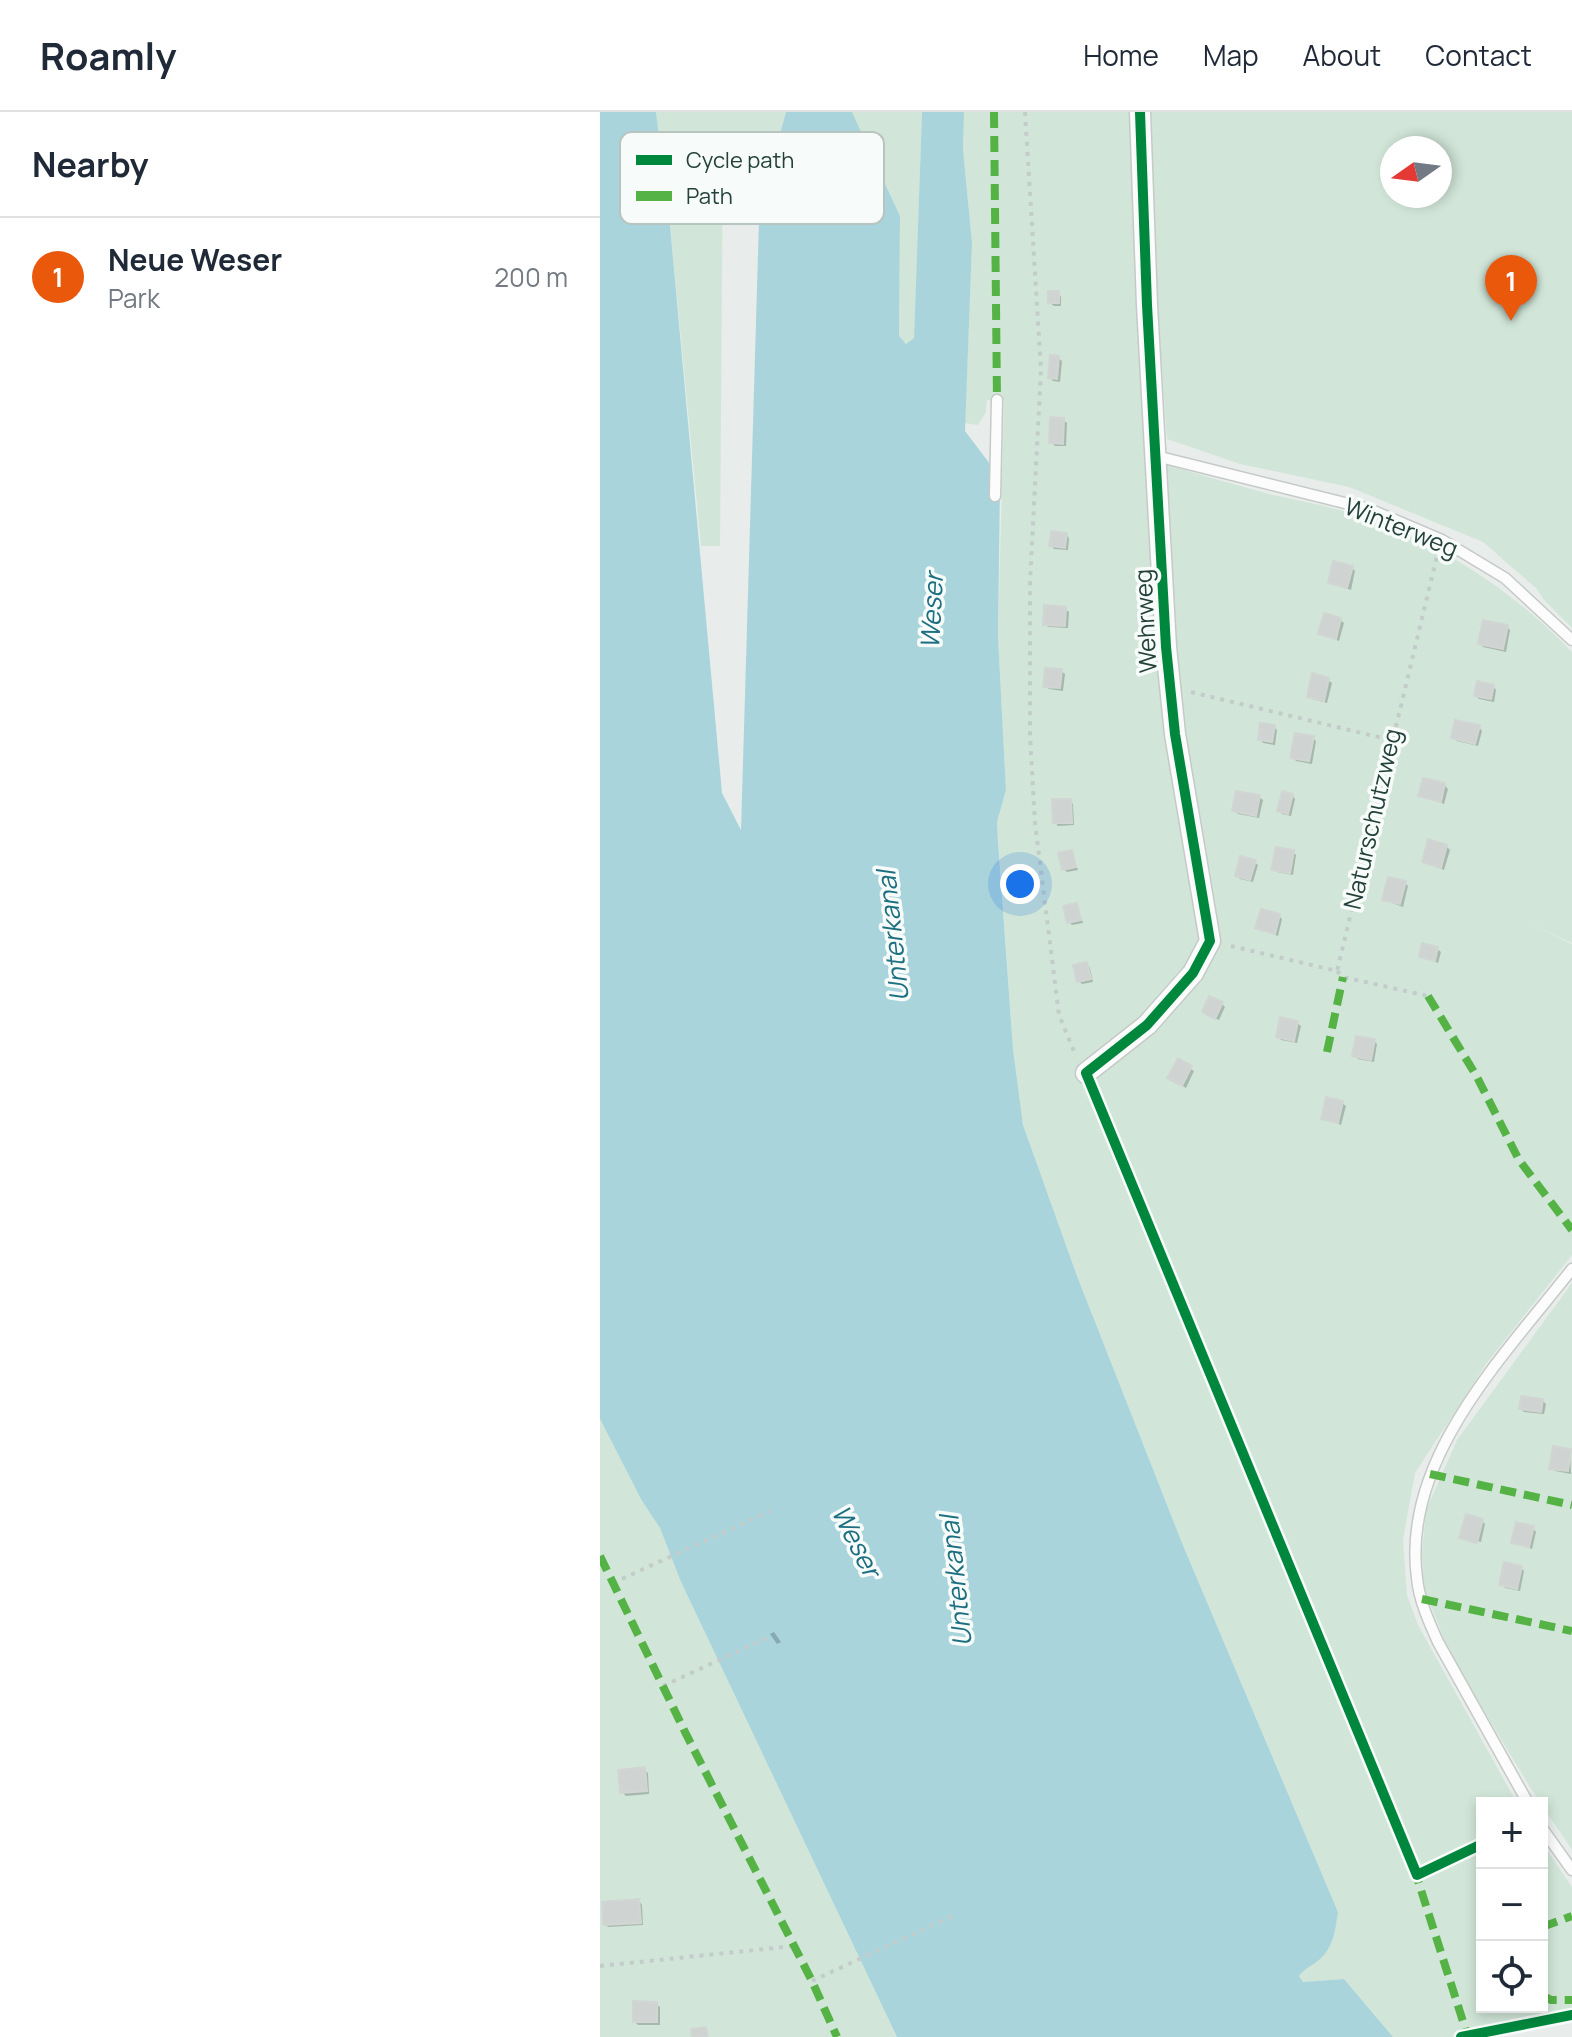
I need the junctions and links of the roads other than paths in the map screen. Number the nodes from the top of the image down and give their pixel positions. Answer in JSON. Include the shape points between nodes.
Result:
{"nodes":[{"id":1,"x":1140,"y":112,"type":"edge"},
{"id":2,"x":997,"y":400,"type":"dead end"},
{"id":3,"x":1156,"y":456,"type":"junction"},
{"id":4,"x":995,"y":496,"type":"dead end"},
{"id":5,"x":1572,"y":640,"type":"edge"},
{"id":6,"x":1086,"y":1073,"type":"road end"},
{"id":7,"x":1572,"y":1269,"type":"edge"},
{"id":8,"x":1525,"y":1797,"type":"edge"},
{"id":9,"x":1548,"y":1836,"type":"edge"},
{"id":10,"x":1572,"y":1870,"type":"edge"}],
"edges":[{"from":1,"to":3,"type":"street","name":"Wehrweg"},
{"from":2,"to":4,"type":"lane"},
{"from":3,"to":5,"type":"lane","name":"Winterweg","via":[[1369,509],[1442,540],[1505,578]]},
{"from":3,"to":6,"type":"street","name":"Wehrweg","via":[[1169,687],[1210,941],[1193,973],[1147,1025]]},
{"from":7,"to":8,"type":"lane","via":[[1482,1385],[1445,1444],[1420,1501],[1415,1532],[1417,1580],[1427,1616]]},
{"from":9,"to":10,"type":"lane"}]}
